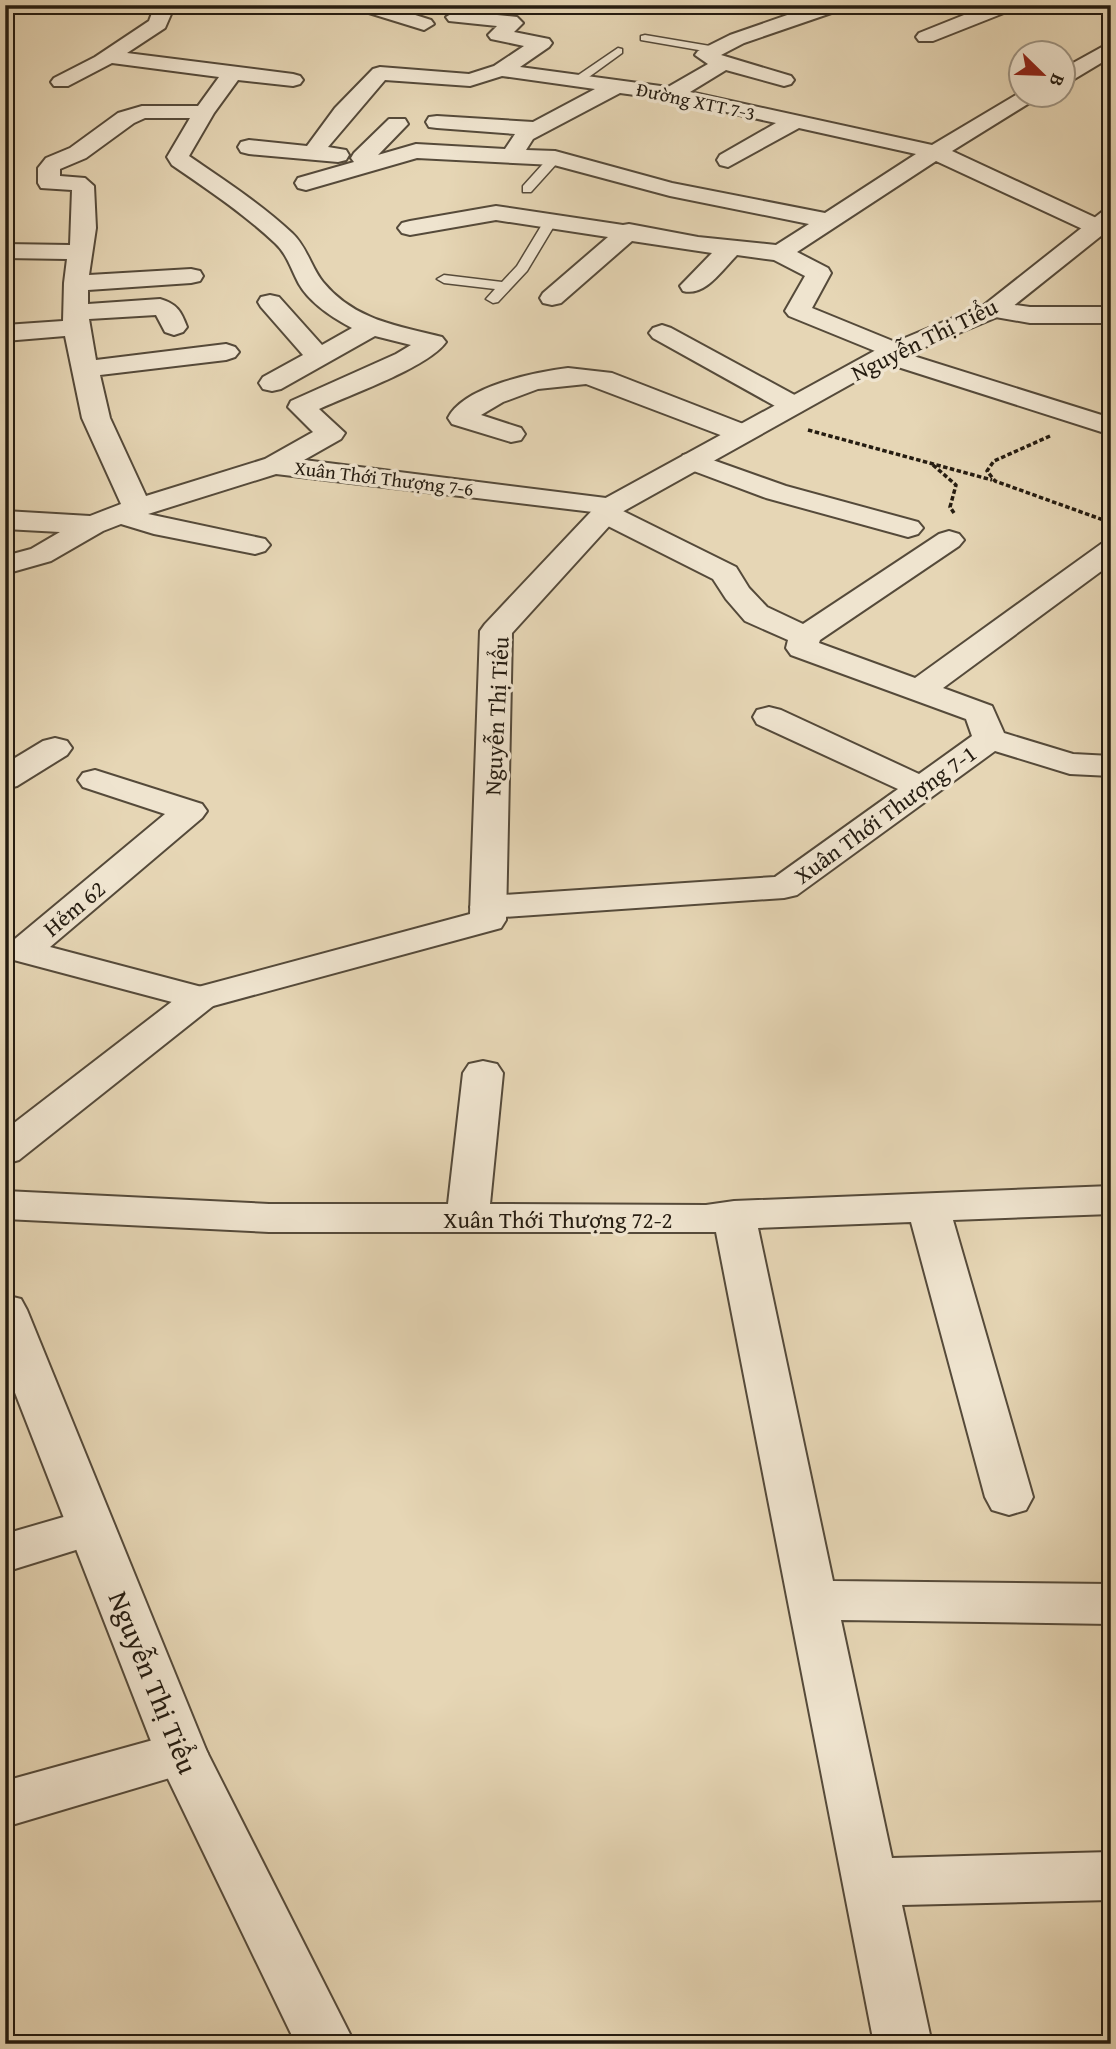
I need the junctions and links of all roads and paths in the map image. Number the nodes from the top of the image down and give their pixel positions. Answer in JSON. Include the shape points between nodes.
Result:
{"nodes":[{"id":1,"x":165,"y":5,"type":"edge"},
{"id":2,"x":363,"y":5,"type":"edge"},
{"id":3,"x":836,"y":5,"type":"edge"},
{"id":4,"x":1007,"y":5,"type":"edge"},
{"id":5,"x":456,"y":17,"type":"dead end"},
{"id":6,"x":424,"y":24,"type":"dead end"},
{"id":7,"x":926,"y":37,"type":"dead end"},
{"id":8,"x":645,"y":38,"type":"dead end"},
{"id":9,"x":1111,"y":48,"type":"edge"},
{"id":10,"x":618,"y":51,"type":"dead end"},
{"id":11,"x":720,"y":56,"type":"junction"},
{"id":12,"x":109,"y":57,"type":"junction"},
{"id":13,"x":1078,"y":68,"type":"edge"},
{"id":14,"x":501,"y":70,"type":"junction"},
{"id":15,"x":233,"y":73,"type":"junction"},
{"id":16,"x":293,"y":79,"type":"dead end"},
{"id":17,"x":578,"y":80,"type":"junction"},
{"id":18,"x":783,"y":80,"type":"dead end"},
{"id":19,"x":61,"y":82,"type":"dead end"},
{"id":20,"x":619,"y":85,"type":"junction"},
{"id":21,"x":672,"y":94,"type":"junction"},
{"id":22,"x":1010,"y":108,"type":"edge"},
{"id":23,"x":204,"y":112,"type":"junction"},
{"id":24,"x":437,"y":122,"type":"dead end"},
{"id":25,"x":793,"y":123,"type":"junction"},
{"id":26,"x":397,"y":124,"type":"dead end"},
{"id":27,"x":537,"y":129,"type":"junction"},
{"id":28,"x":249,"y":147,"type":"dead end"},
{"id":29,"x":314,"y":151,"type":"junction"},
{"id":30,"x":935,"y":152,"type":"junction"},
{"id":31,"x":511,"y":156,"type":"junction"},
{"id":32,"x":555,"y":158,"type":"junction"},
{"id":33,"x":372,"y":159,"type":"junction"},
{"id":34,"x":728,"y":160,"type":"dead end"},
{"id":35,"x":306,"y":183,"type":"dead end"},
{"id":36,"x":527,"y":189,"type":"dead end"},
{"id":37,"x":551,"y":221,"type":"junction"},
{"id":38,"x":829,"y":221,"type":"junction"},
{"id":39,"x":1104,"y":222,"type":"edge"},
{"id":40,"x":410,"y":228,"type":"dead end"},
{"id":41,"x":629,"y":231,"type":"junction"},
{"id":42,"x":732,"y":247,"type":"junction"},
{"id":43,"x":5,"y":251,"type":"edge"},
{"id":44,"x":82,"y":252,"type":"junction"},
{"id":45,"x":780,"y":253,"type":"junction"},
{"id":46,"x":191,"y":276,"type":"dead end"},
{"id":47,"x":444,"y":279,"type":"dead end"},
{"id":48,"x":76,"y":283,"type":"junction"},
{"id":49,"x":506,"y":286,"type":"junction"},
{"id":50,"x":692,"y":286,"type":"dead end"},
{"id":51,"x":552,"y":298,"type":"dead end"},
{"id":52,"x":493,"y":299,"type":"dead end"},
{"id":53,"x":270,"y":302,"type":"dead end"},
{"id":54,"x":993,"y":310,"type":"junction"},
{"id":55,"x":1111,"y":315,"type":"edge"},
{"id":56,"x":76,"y":320,"type":"junction"},
{"id":57,"x":174,"y":327,"type":"dead end"},
{"id":58,"x":370,"y":328,"type":"junction"},
{"id":59,"x":5,"y":333,"type":"edge"},
{"id":60,"x":662,"y":333,"type":"dead end"},
{"id":61,"x":226,"y":352,"type":"dead end"},
{"id":62,"x":891,"y":353,"type":"junction"},
{"id":63,"x":319,"y":357,"type":"junction"},
{"id":64,"x":85,"y":369,"type":"junction"},
{"id":65,"x":272,"y":383,"type":"dead end"},
{"id":66,"x":767,"y":419,"type":"junction"},
{"id":67,"x":1098,"y":423,"type":"edge"},
{"id":68,"x":511,"y":434,"type":"dead end"},
{"id":69,"x":693,"y":461,"type":"junction"},
{"id":70,"x":929,"y":462,"type":"junction"},
{"id":71,"x":275,"y":465,"type":"junction"},
{"id":72,"x":995,"y":481,"type":"junction"},
{"id":73,"x":609,"y":510,"type":"junction"},
{"id":74,"x":129,"y":511,"type":"junction"},
{"id":75,"x":5,"y":520,"type":"edge"},
{"id":76,"x":1111,"y":522,"type":"edge"},
{"id":77,"x":93,"y":525,"type":"junction"},
{"id":78,"x":908,"y":528,"type":"dead end"},
{"id":79,"x":949,"y":540,"type":"joint"},
{"id":80,"x":255,"y":545,"type":"dead end"},
{"id":81,"x":1111,"y":550,"type":"edge"},
{"id":82,"x":5,"y":565,"type":"edge"},
{"id":83,"x":805,"y":636,"type":"junction"},
{"id":84,"x":919,"y":691,"type":"junction"},
{"id":85,"x":769,"y":717,"type":"dead end"},
{"id":86,"x":990,"y":739,"type":"junction"},
{"id":87,"x":55,"y":748,"type":"dead end"},
{"id":88,"x":1111,"y":766,"type":"edge"},
{"id":89,"x":5,"y":779,"type":"edge"},
{"id":90,"x":95,"y":780,"type":"dead end"},
{"id":91,"x":922,"y":788,"type":"junction"},
{"id":92,"x":488,"y":907,"type":"junction"},
{"id":93,"x":200,"y":998,"type":"junction"},
{"id":94,"x":483,"y":1073,"type":"dead end"},
{"id":95,"x":5,"y":1151,"type":"edge"},
{"id":96,"x":1111,"y":1200,"type":"edge"},
{"id":97,"x":5,"y":1205,"type":"edge"},
{"id":98,"x":928,"y":1208,"type":"junction"},
{"id":99,"x":734,"y":1215,"type":"junction"},
{"id":100,"x":467,"y":1219,"type":"junction"},
{"id":101,"x":5,"y":1310,"type":"edge"},
{"id":102,"x":1009,"y":1497,"type":"dead end"},
{"id":103,"x":91,"y":1527,"type":"junction"},
{"id":104,"x":5,"y":1553,"type":"edge"},
{"id":105,"x":812,"y":1600,"type":"junction"},
{"id":106,"x":1111,"y":1604,"type":"edge"},
{"id":107,"x":181,"y":1754,"type":"junction"},
{"id":108,"x":5,"y":1804,"type":"edge"},
{"id":109,"x":1111,"y":1876,"type":"edge"},
{"id":110,"x":869,"y":1882,"type":"junction"},
{"id":111,"x":326,"y":2044,"type":"edge"},
{"id":112,"x":903,"y":2044,"type":"edge"}],
"edges":[{"from":1,"to":12,"type":"street","via":[[158,24]]},
{"from":2,"to":6,"type":"street"},
{"from":3,"to":11,"type":"street","via":[[737,39]]},
{"from":4,"to":7,"type":"street"},
{"from":5,"to":14,"type":"street","via":[[510,21],[513,23],[498,35],[541,43]]},
{"from":8,"to":11,"type":"lane"},
{"from":9,"to":13,"type":"street"},
{"from":10,"to":17,"type":"lane"},
{"from":11,"to":18,"type":"street"},
{"from":11,"to":21,"type":"street"},
{"from":12,"to":15,"type":"street"},
{"from":12,"to":19,"type":"street"},
{"from":14,"to":17,"type":"street","name":"Đường XTT 7-3"},
{"from":14,"to":29,"type":"street","name":"Đường XTT 7-3","via":[[470,80],[380,73]]},
{"from":15,"to":16,"type":"street"},
{"from":15,"to":23,"type":"street"},
{"from":17,"to":20,"type":"street","name":"Đường XTT 7-3"},
{"from":20,"to":21,"type":"street","name":"Đường XTT 7-3"},
{"from":20,"to":27,"type":"street"},
{"from":21,"to":25,"type":"street","name":"Đường XTT 7-3"},
{"from":22,"to":30,"type":"street"},
{"from":23,"to":44,"type":"street","via":[[142,112],[51,165],[49,183],[83,186]]},
{"from":23,"to":58,"type":"street","via":[[177,157],[285,239],[312,285],[342,313]]},
{"from":24,"to":27,"type":"street"},
{"from":25,"to":30,"type":"street","name":"Đường XTT 7-3"},
{"from":25,"to":34,"type":"street"},
{"from":26,"to":33,"type":"street"},
{"from":27,"to":31,"type":"street","via":[[525,135]]},
{"from":28,"to":29,"type":"street"},
{"from":29,"to":33,"type":"street"},
{"from":30,"to":38,"type":"street"},
{"from":30,"to":39,"type":"street","name":"Đường XTT 7-3"},
{"from":31,"to":32,"type":"street"},
{"from":31,"to":33,"type":"street","via":[[416,151]]},
{"from":32,"to":36,"type":"lane"},
{"from":32,"to":38,"type":"street"},
{"from":33,"to":35,"type":"street"},
{"from":37,"to":40,"type":"street","via":[[496,213]]},
{"from":37,"to":41,"type":"street"},
{"from":37,"to":49,"type":"lane"},
{"from":38,"to":45,"type":"street"},
{"from":39,"to":54,"type":"street","name":"Nguyễn Thị Tiểu"},
{"from":41,"to":42,"type":"street"},
{"from":41,"to":51,"type":"street"},
{"from":42,"to":45,"type":"street"},
{"from":42,"to":50,"type":"street"},
{"from":43,"to":44,"type":"street"},
{"from":44,"to":48,"type":"street"},
{"from":45,"to":62,"type":"street","via":[[819,273],[798,311]]},
{"from":46,"to":48,"type":"street"},
{"from":47,"to":49,"type":"lane"},
{"from":48,"to":56,"type":"street"},
{"from":49,"to":52,"type":"lane"},
{"from":53,"to":63,"type":"street"},
{"from":54,"to":55,"type":"street","via":[[1030,316]]},
{"from":54,"to":62,"type":"street","name":"Nguyễn Thị Tiểu"},
{"from":56,"to":57,"type":"street","via":[[160,307],[169,312]]},
{"from":56,"to":59,"type":"street"},
{"from":56,"to":64,"type":"street"},
{"from":58,"to":63,"type":"street"},
{"from":58,"to":71,"type":"street","via":[[433,342],[405,360],[301,407],[331,433]]},
{"from":60,"to":66,"type":"street"},
{"from":61,"to":64,"type":"street"},
{"from":62,"to":66,"type":"street","name":"Nguyễn Thị Tiểu"},
{"from":62,"to":67,"type":"street"},
{"from":63,"to":65,"type":"street"},
{"from":64,"to":74,"type":"street","via":[[96,418]]},
{"from":66,"to":68,"type":"street","via":[[583,375],[535,380],[463,415],[470,423]]},
{"from":66,"to":69,"type":"street","name":"Nguyễn Thị Tiểu"},
{"from":66,"to":70,"type":"path"},
{"from":67,"to":72,"type":"path","via":[[994,461],[986,471]]},
{"from":69,"to":73,"type":"street","name":"Nguyễn Thị Tiểu"},
{"from":69,"to":78,"type":"street","via":[[776,492]]},
{"from":70,"to":72,"type":"path"},
{"from":70,"to":79,"type":"path","via":[[956,485],[950,508],[963,527]]},
{"from":71,"to":73,"type":"street","name":"Xuân Thới Thượng 7-6"},
{"from":71,"to":74,"type":"street","name":"Xuân Thới Thượng 7-6"},
{"from":72,"to":76,"type":"path"},
{"from":73,"to":83,"type":"street","name":"Xuân Thới Thượng 7-6","via":[[726,573],[756,614]]},
{"from":73,"to":92,"type":"street","name":"Nguyễn Thị Tiểu","via":[[496,631]]},
{"from":74,"to":77,"type":"street","name":"Xuân Thới Thượng 7-6"},
{"from":74,"to":80,"type":"street","via":[[154,525]]},
{"from":75,"to":77,"type":"street"},
{"from":77,"to":82,"type":"street","name":"Xuân Thới Thượng 7-6","via":[[41,555]]},
{"from":79,"to":83,"type":"street"},
{"from":81,"to":84,"type":"street"},
{"from":83,"to":84,"type":"street","via":[[802,648]]},
{"from":84,"to":86,"type":"street","via":[[980,713]]},
{"from":85,"to":91,"type":"street"},
{"from":86,"to":88,"type":"street","name":"Xuân Thới Thượng 7-1","via":[[1070,764]]},
{"from":86,"to":91,"type":"street","name":"Xuân Thới Thượng 7-1"},
{"from":87,"to":89,"type":"street"},
{"from":90,"to":93,"type":"street","name":"Hẻm 62","via":[[190,811],[23,951]]},
{"from":91,"to":92,"type":"street","name":"Xuân Thới Thượng 7-1","via":[[784,887]]},
{"from":92,"to":93,"type":"street","via":[[488,920]]},
{"from":93,"to":95,"type":"street"},
{"from":94,"to":100,"type":"street"},
{"from":96,"to":98,"type":"street","name":"Xuân Thới Thượng 72-2"},
{"from":97,"to":100,"type":"street","name":"Xuân Thới Thượng 72-2","via":[[269,1218]]},
{"from":98,"to":99,"type":"street","name":"Xuân Thới Thượng 72-2"},
{"from":98,"to":102,"type":"street"},
{"from":99,"to":100,"type":"street","name":"Xuân Thới Thượng 72-2","via":[[706,1219]]},
{"from":99,"to":105,"type":"street"},
{"from":101,"to":103,"type":"street","name":"Nguyễn Thị Tiểu"},
{"from":103,"to":104,"type":"street"},
{"from":103,"to":107,"type":"street","name":"Nguyễn Thị Tiểu"},
{"from":105,"to":106,"type":"street"},
{"from":105,"to":110,"type":"street"},
{"from":107,"to":108,"type":"street"},
{"from":107,"to":111,"type":"street","name":"Nguyễn Thị Tiểu"},
{"from":109,"to":110,"type":"street"},
{"from":110,"to":112,"type":"street"}]}
